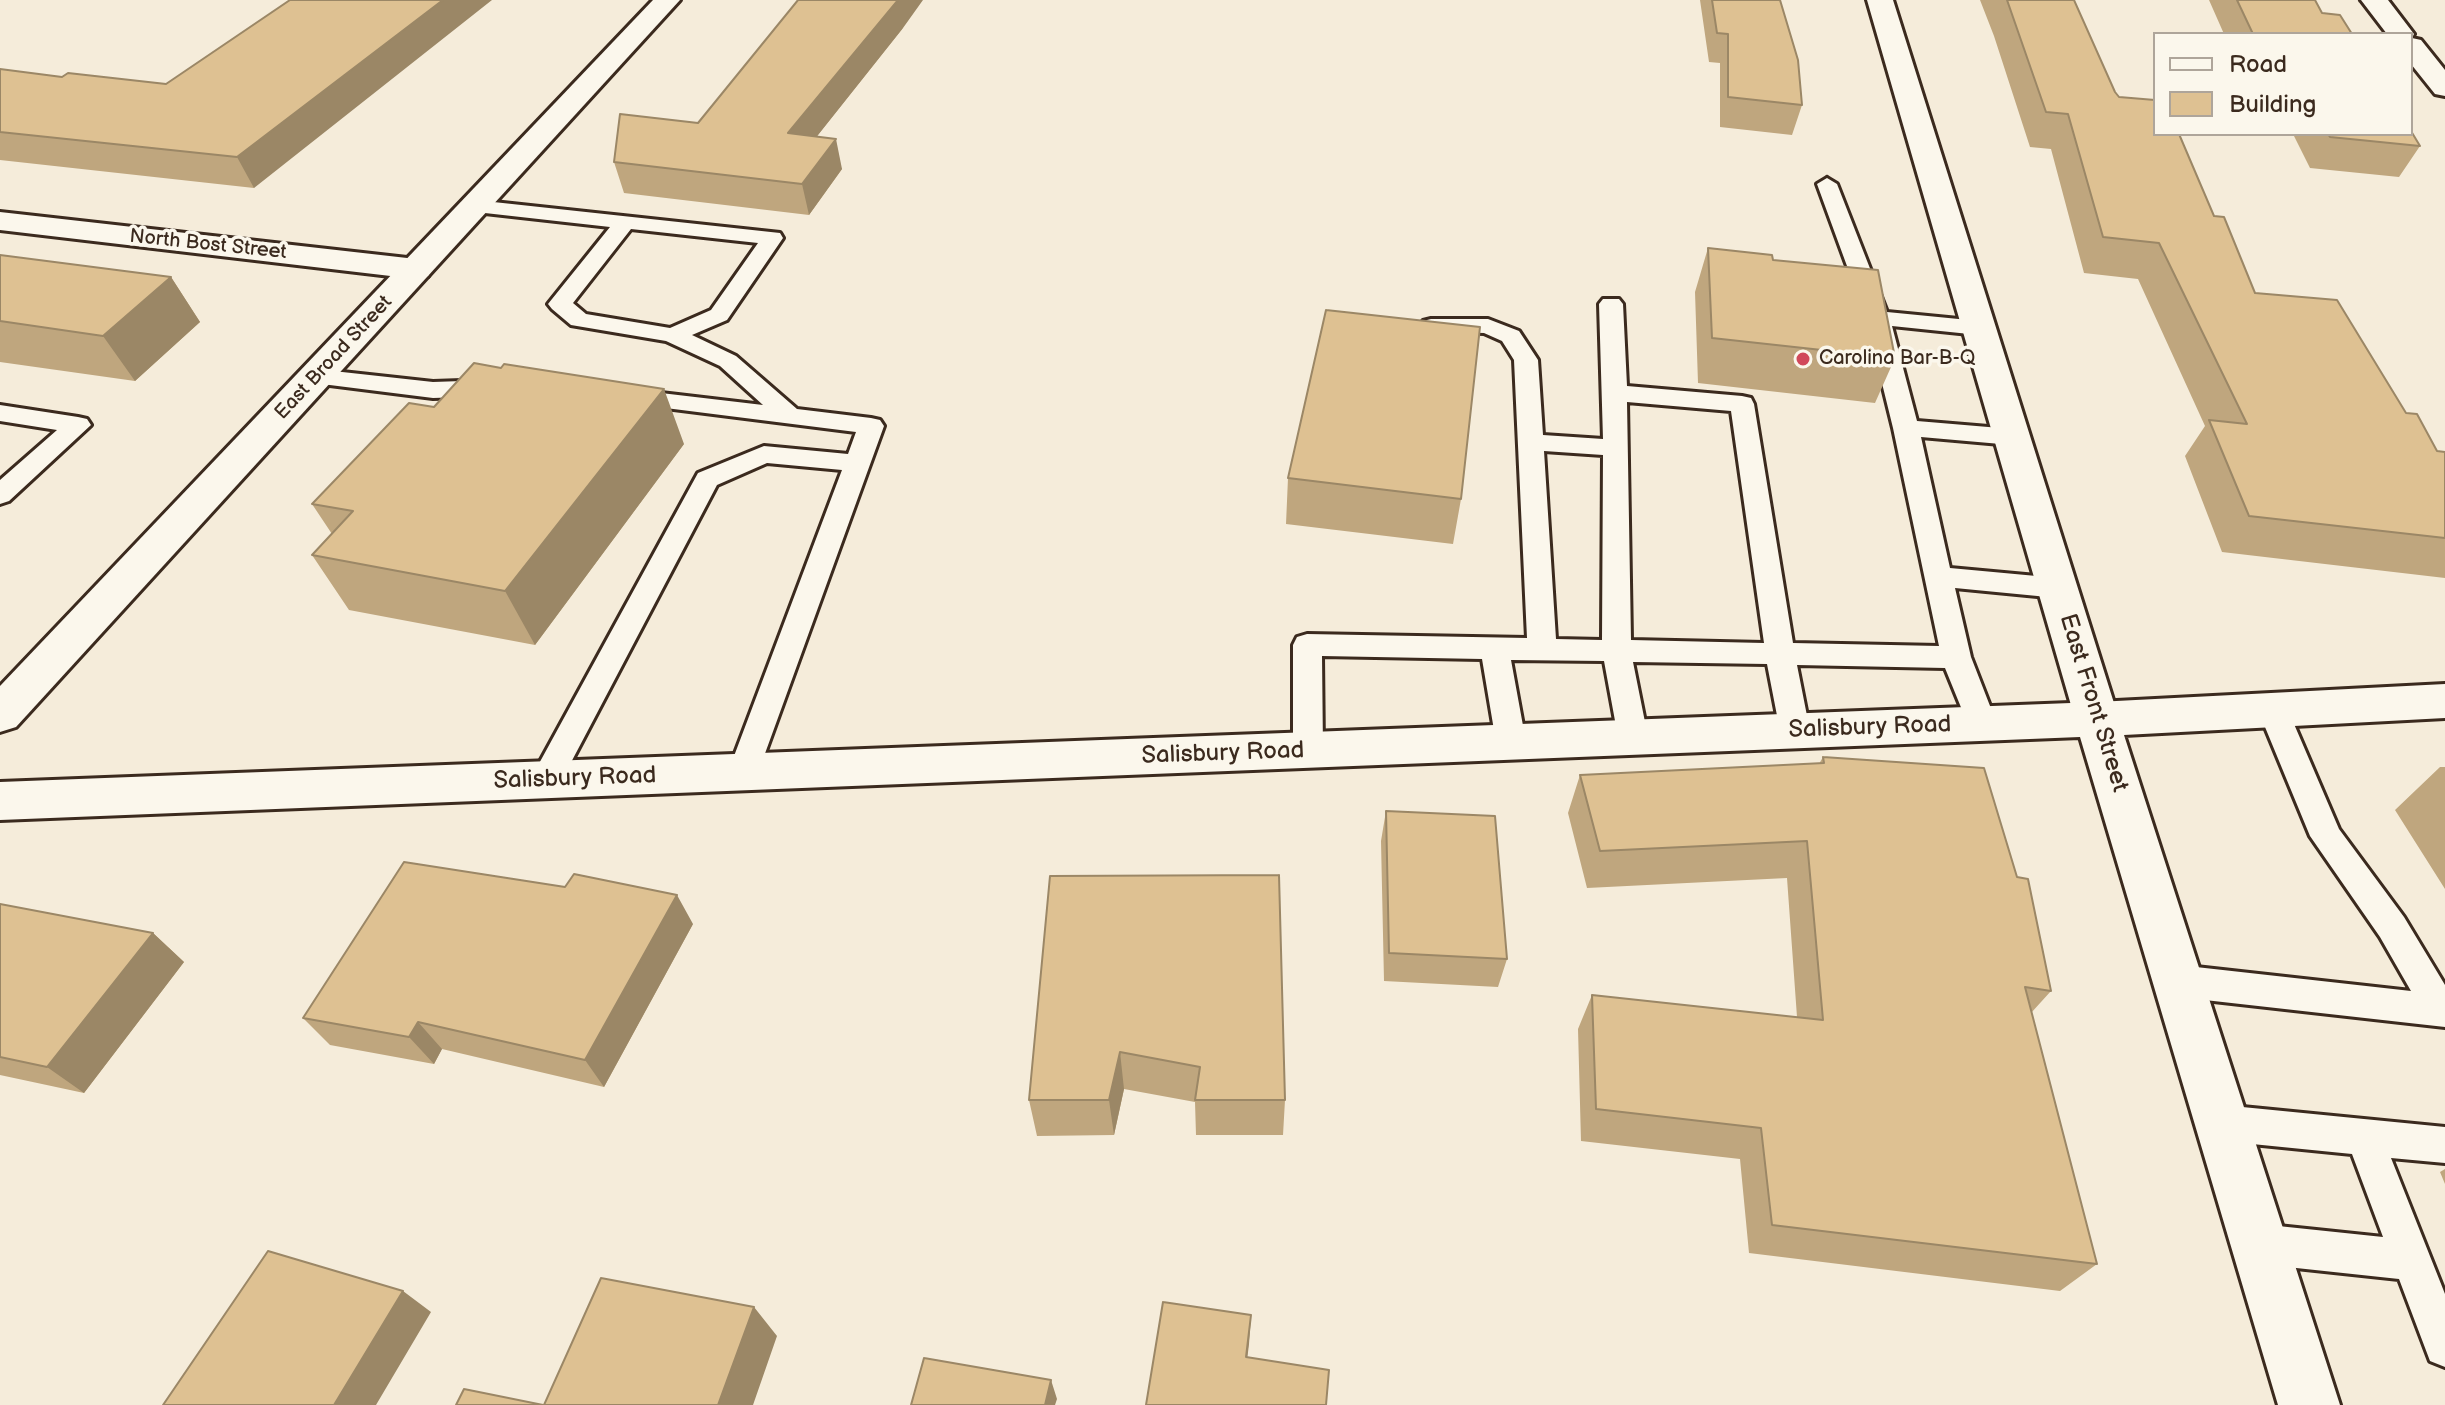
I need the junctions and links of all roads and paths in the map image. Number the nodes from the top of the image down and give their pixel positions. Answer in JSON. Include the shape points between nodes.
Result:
{"nodes":[{"id":1,"x":667,"y":0,"type":"edge"},
{"id":2,"x":1880,"y":0,"type":"edge"},
{"id":3,"x":2374,"y":0,"type":"edge"},
{"id":4,"x":2399,"y":32,"type":"edge"},
{"id":5,"x":2413,"y":48,"type":"edge"},
{"id":6,"x":2445,"y":88,"type":"edge"},
{"id":7,"x":1827,"y":184,"type":"dead end"},
{"id":8,"x":475,"y":206,"type":"junction"},
{"id":9,"x":0,"y":221,"type":"edge"},
{"id":10,"x":624,"y":224,"type":"junction"},
{"id":11,"x":416,"y":269,"type":"junction"},
{"id":12,"x":1611,"y":304,"type":"dead end"},
{"id":13,"x":1878,"y":318,"type":"junction"},
{"id":14,"x":1417,"y":327,"type":"edge"},
{"id":15,"x":1979,"y":328,"type":"junction"},
{"id":16,"x":672,"y":335,"type":"junction"},
{"id":17,"x":315,"y":377,"type":"junction"},
{"id":18,"x":508,"y":388,"type":"edge"},
{"id":19,"x":1615,"y":393,"type":"junction"},
{"id":20,"x":613,"y":395,"type":"edge"},
{"id":21,"x":0,"y":413,"type":"edge"},
{"id":22,"x":791,"y":417,"type":"junction"},
{"id":23,"x":1906,"y":428,"type":"junction"},
{"id":24,"x":2012,"y":437,"type":"junction"},
{"id":25,"x":1531,"y":442,"type":"junction"},
{"id":26,"x":1617,"y":448,"type":"junction"},
{"id":27,"x":858,"y":463,"type":"junction"},
{"id":28,"x":0,"y":495,"type":"edge"},
{"id":29,"x":1939,"y":577,"type":"junction"},
{"id":30,"x":2058,"y":588,"type":"junction"},
{"id":31,"x":1495,"y":650,"type":"junction"},
{"id":32,"x":1542,"y":651,"type":"junction"},
{"id":33,"x":1617,"y":652,"type":"junction"},
{"id":34,"x":1780,"y":655,"type":"junction"},
{"id":35,"x":1956,"y":657,"type":"junction"},
{"id":36,"x":2445,"y":701,"type":"edge"},
{"id":37,"x":2273,"y":710,"type":"junction"},
{"id":38,"x":0,"y":715,"type":"edge"},
{"id":39,"x":2097,"y":719,"type":"junction"},
{"id":40,"x":1982,"y":724,"type":"junction"},
{"id":41,"x":1795,"y":731,"type":"junction"},
{"id":42,"x":1633,"y":737,"type":"junction"},
{"id":43,"x":1511,"y":742,"type":"junction"},
{"id":44,"x":1308,"y":750,"type":"junction"},
{"id":45,"x":744,"y":772,"type":"junction"},
{"id":46,"x":546,"y":780,"type":"junction"},
{"id":47,"x":0,"y":801,"type":"edge"},
{"id":48,"x":2178,"y":981,"type":"junction"},
{"id":49,"x":2443,"y":1011,"type":"edge"},
{"id":50,"x":2222,"y":1123,"type":"junction"},
{"id":51,"x":2364,"y":1137,"type":"junction"},
{"id":52,"x":2445,"y":1145,"type":"edge"},
{"id":53,"x":2259,"y":1244,"type":"junction"},
{"id":54,"x":2411,"y":1260,"type":"junction"},
{"id":55,"x":2445,"y":1346,"type":"edge"},
{"id":56,"x":2309,"y":1405,"type":"edge"}],
"edges":[{"from":1,"to":8,"type":"street","name":"East Broad Street"},
{"from":2,"to":15,"type":"street","name":"East Front Street"},
{"from":3,"to":4,"type":"street"},
{"from":5,"to":6,"type":"street"},
{"from":7,"to":13,"type":"lane"},
{"from":8,"to":10,"type":"lane"},
{"from":8,"to":11,"type":"street","name":"East Broad Street"},
{"from":9,"to":11,"type":"street","name":"North Bost Street"},
{"from":10,"to":16,"type":"lane","via":[[560,304],[579,320]]},
{"from":10,"to":16,"type":"lane","via":[[772,238],[719,315]]},
{"from":11,"to":17,"type":"street","name":"East Broad Street"},
{"from":12,"to":19,"type":"lane"},
{"from":13,"to":15,"type":"lane"},
{"from":13,"to":23,"type":"lane"},
{"from":14,"to":25,"type":"lane","via":[[1488,326],[1511,336],[1526,360]]},
{"from":15,"to":24,"type":"street","name":"East Front Street"},
{"from":16,"to":22,"type":"lane","via":[[728,361]]},
{"from":17,"to":18,"type":"lane","via":[[433,390]]},
{"from":17,"to":38,"type":"street","name":"East Broad Street"},
{"from":19,"to":26,"type":"lane"},
{"from":19,"to":34,"type":"lane","via":[[1742,404]]},
{"from":20,"to":22,"type":"lane"},
{"from":21,"to":28,"type":"lane","via":[[78,425]]},
{"from":22,"to":27,"type":"lane","via":[[871,426]]},
{"from":23,"to":24,"type":"lane"},
{"from":23,"to":29,"type":"lane"},
{"from":24,"to":30,"type":"street","name":"East Front Street"},
{"from":25,"to":26,"type":"lane"},
{"from":25,"to":32,"type":"lane"},
{"from":26,"to":33,"type":"lane"},
{"from":27,"to":45,"type":"lane"},
{"from":27,"to":46,"type":"lane","via":[[764,454],[707,479]]},
{"from":29,"to":30,"type":"lane"},
{"from":29,"to":35,"type":"lane"},
{"from":30,"to":39,"type":"street","name":"East Front Street"},
{"from":31,"to":32,"type":"lane"},
{"from":31,"to":43,"type":"lane"},
{"from":31,"to":44,"type":"lane","via":[[1307,645]]},
{"from":32,"to":33,"type":"lane"},
{"from":33,"to":34,"type":"lane"},
{"from":33,"to":42,"type":"lane"},
{"from":34,"to":35,"type":"lane"},
{"from":34,"to":41,"type":"lane"},
{"from":35,"to":40,"type":"lane"},
{"from":36,"to":37,"type":"street","name":"Salisbury Road"},
{"from":37,"to":39,"type":"street","name":"Salisbury Road"},
{"from":37,"to":49,"type":"lane","via":[[2326,836],[2392,927]]},
{"from":39,"to":40,"type":"street","name":"Salisbury Road"},
{"from":39,"to":48,"type":"street","name":"East Front Street"},
{"from":40,"to":41,"type":"street","name":"Salisbury Road"},
{"from":41,"to":42,"type":"street","name":"Salisbury Road"},
{"from":42,"to":43,"type":"street","name":"Salisbury Road"},
{"from":43,"to":44,"type":"street","name":"Salisbury Road"},
{"from":44,"to":45,"type":"street","name":"Salisbury Road"},
{"from":45,"to":46,"type":"street","name":"Salisbury Road"},
{"from":46,"to":47,"type":"street","name":"Salisbury Road"},
{"from":48,"to":49,"type":"lane"},
{"from":48,"to":50,"type":"street","name":"East Front Street"},
{"from":50,"to":51,"type":"lane"},
{"from":50,"to":53,"type":"street","name":"East Front Street"},
{"from":51,"to":52,"type":"lane"},
{"from":51,"to":54,"type":"lane"},
{"from":53,"to":54,"type":"lane"},
{"from":53,"to":56,"type":"street","name":"East Front Street"},
{"from":54,"to":55,"type":"lane"}]}
